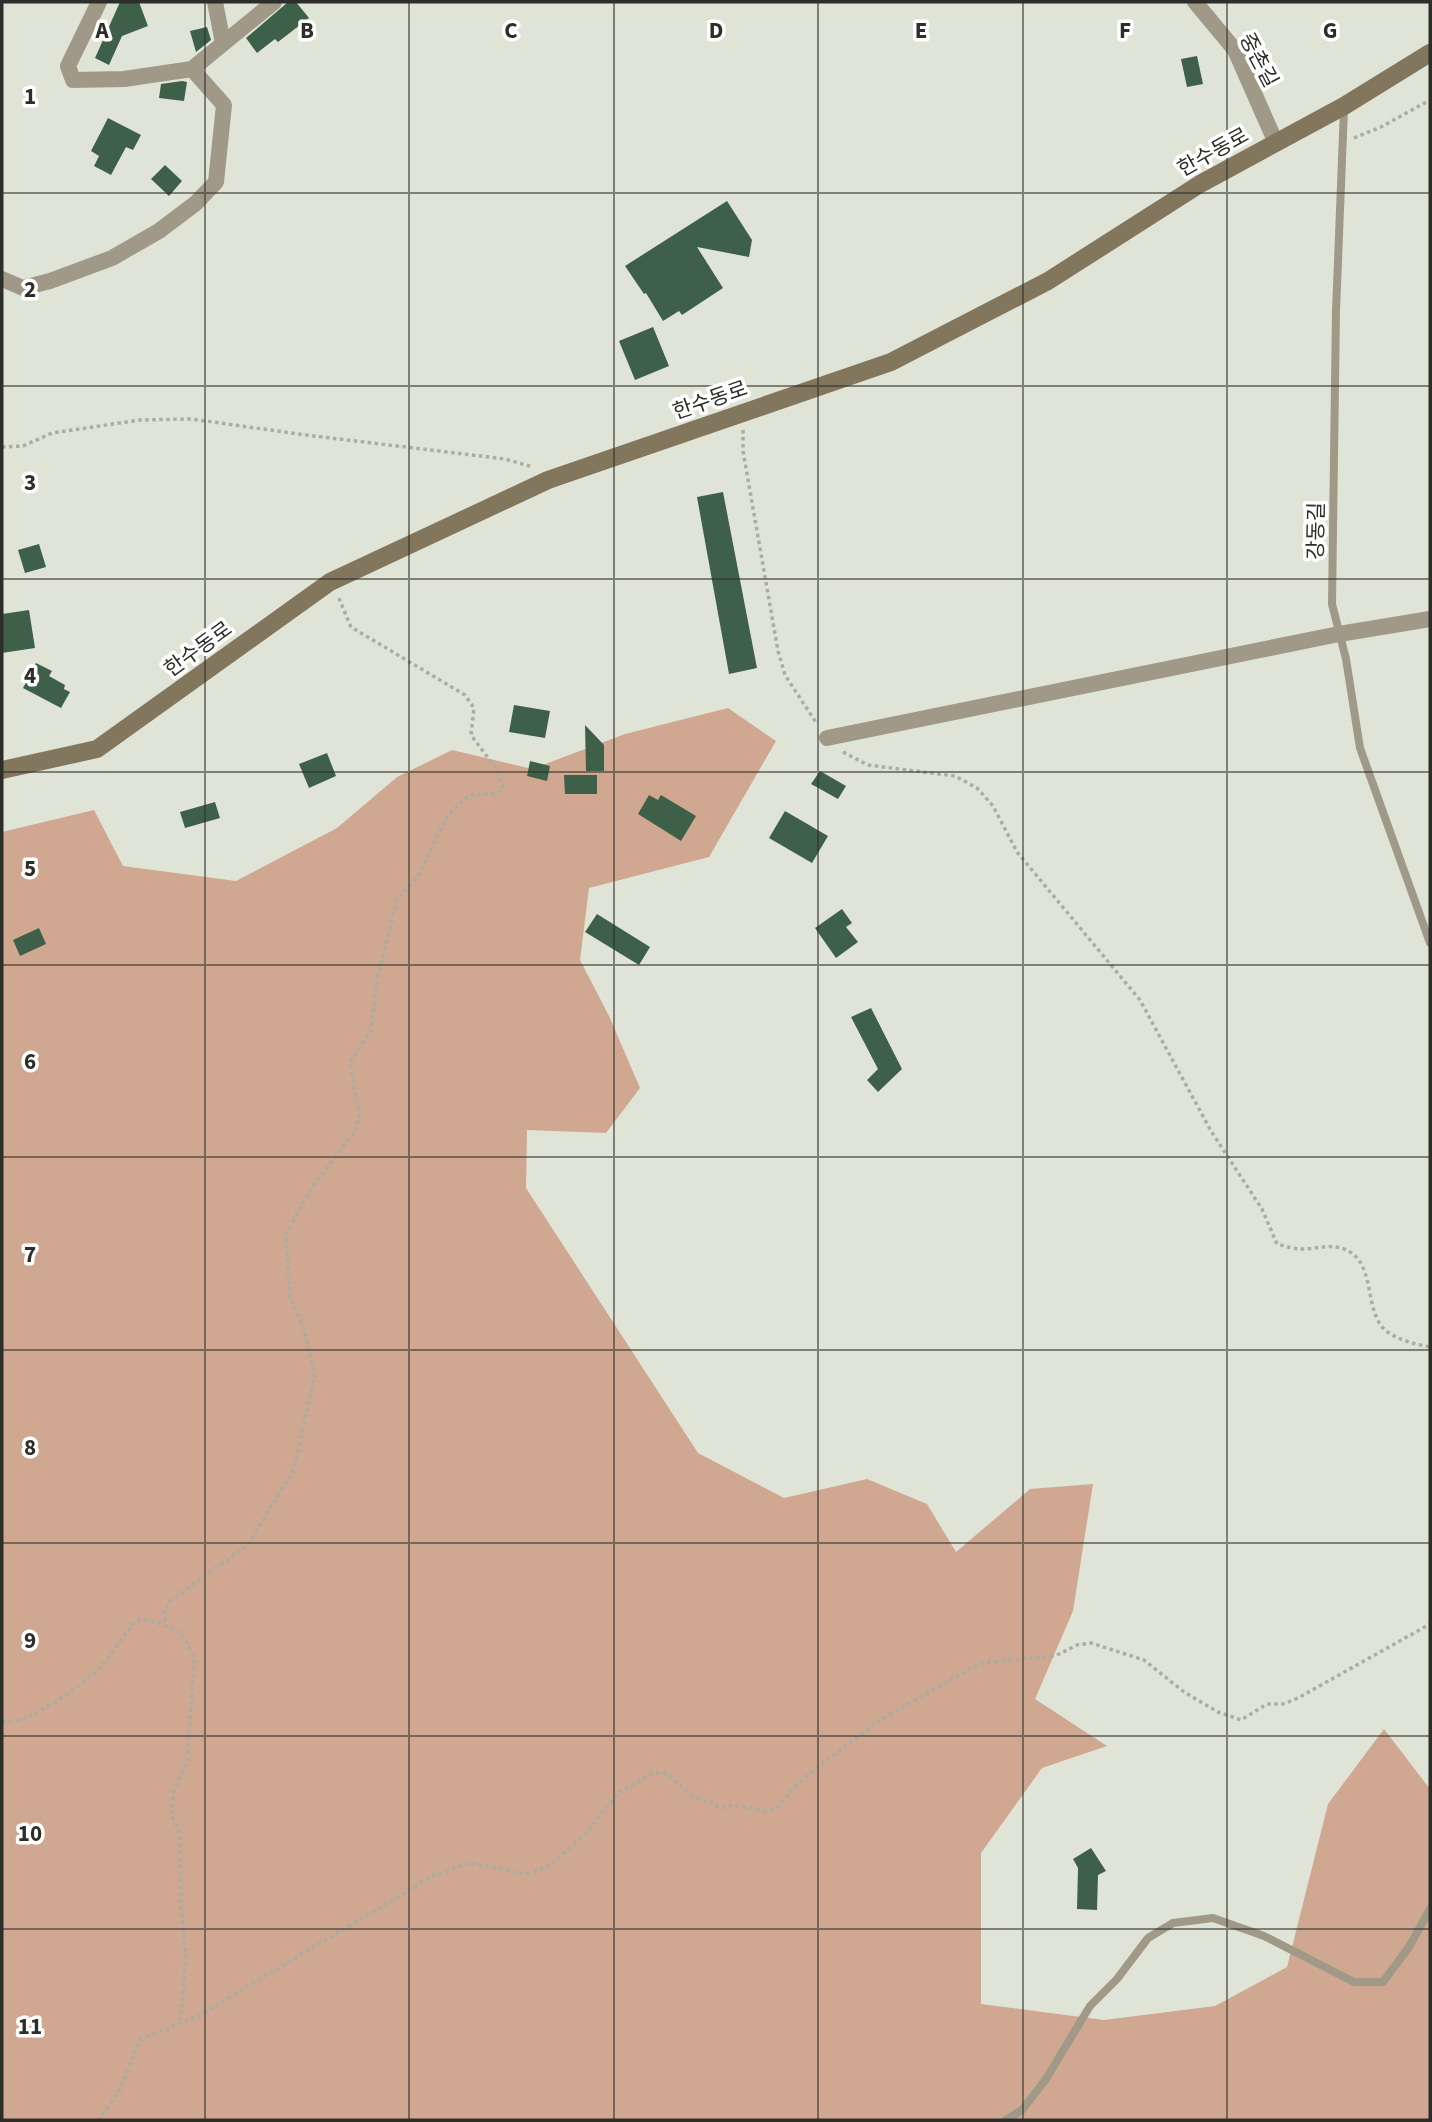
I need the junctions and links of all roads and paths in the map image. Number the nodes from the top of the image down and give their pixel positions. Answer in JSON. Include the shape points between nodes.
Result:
{"nodes":[{"id":1,"x":99,"y":2,"type":"edge"},
{"id":2,"x":215,"y":2,"type":"edge"},
{"id":3,"x":274,"y":2,"type":"edge"},
{"id":4,"x":1195,"y":2,"type":"edge"},
{"id":5,"x":223,"y":43,"type":"junction"},
{"id":6,"x":1430,"y":53,"type":"edge"},
{"id":7,"x":192,"y":69,"type":"junction"},
{"id":8,"x":1430,"y":100,"type":"edge"},
{"id":9,"x":1344,"y":106,"type":"junction"},
{"id":10,"x":1276,"y":143,"type":"junction"},
{"id":11,"x":1342,"y":143,"type":"junction"},
{"id":12,"x":2,"y":279,"type":"edge"},
{"id":13,"x":744,"y":412,"type":"junction"},
{"id":14,"x":2,"y":447,"type":"edge"},
{"id":15,"x":562,"y":475,"type":"junction"},
{"id":16,"x":332,"y":581,"type":"junction"},
{"id":17,"x":1430,"y":619,"type":"edge"},
{"id":18,"x":1339,"y":634,"type":"junction"},
{"id":19,"x":827,"y":737,"type":"junction"},
{"id":20,"x":2,"y":770,"type":"edge"},
{"id":21,"x":1430,"y":943,"type":"edge"},
{"id":22,"x":1430,"y":1347,"type":"edge"},
{"id":23,"x":1430,"y":1623,"type":"edge"},
{"id":24,"x":167,"y":1628,"type":"junction"},
{"id":25,"x":2,"y":1722,"type":"edge"},
{"id":26,"x":1430,"y":1909,"type":"edge"},
{"id":27,"x":171,"y":2026,"type":"junction"},
{"id":28,"x":98,"y":2120,"type":"edge"},
{"id":29,"x":1006,"y":2120,"type":"edge"}],
"edges":[{"from":1,"to":7,"type":"street","via":[[68,66],[73,80],[124,79]]},
{"from":2,"to":5,"type":"street"},
{"from":3,"to":5,"type":"street"},
{"from":4,"to":10,"type":"street","name":"중촌길","via":[[1235,50]]},
{"from":5,"to":7,"type":"street"},
{"from":6,"to":9,"type":"street","name":"한수동로"},
{"from":7,"to":12,"type":"street","via":[[224,105],[216,182],[159,231],[112,258],[23,288]]},
{"from":8,"to":11,"type":"path"},
{"from":9,"to":10,"type":"street","name":"한수동로"},
{"from":9,"to":11,"type":"lane","name":"강동길"},
{"from":10,"to":13,"type":"street","name":"한수동로","via":[[1200,184],[1048,281],[891,362]]},
{"from":11,"to":18,"type":"lane","name":"강동길","via":[[1332,604]]},
{"from":13,"to":15,"type":"street","name":"한수동로"},
{"from":13,"to":19,"type":"path","via":[[743,451],[778,651],[785,675]]},
{"from":14,"to":15,"type":"path","via":[[23,446],[52,433],[140,420],[191,419],[505,459]]},
{"from":15,"to":16,"type":"street","name":"한수동로"},
{"from":16,"to":20,"type":"street","name":"한수동로","via":[[97,749]]},
{"from":16,"to":24,"type":"path","via":[[351,627],[465,695],[474,708],[471,735],[497,769],[503,786],[498,794],[469,795],[447,816],[419,875],[397,900],[377,980],[371,1031],[350,1063],[359,1114],[355,1130],[313,1186],[286,1233],[290,1297],[315,1373],[294,1469],[248,1545],[168,1602],[164,1614]]},
{"from":17,"to":18,"type":"street"},
{"from":18,"to":19,"type":"street"},
{"from":18,"to":21,"type":"lane","name":"강동길","via":[[1360,748]]},
{"from":19,"to":22,"type":"path","via":[[846,755],[868,765],[955,776],[977,788],[993,806],[1017,852],[1140,1000],[1211,1131],[1262,1209],[1277,1244],[1297,1249],[1341,1248],[1352,1255],[1366,1273],[1378,1323],[1394,1336]]},
{"from":23,"to":27,"type":"path","via":[[1298,1699],[1268,1704],[1241,1720],[1184,1692],[1144,1660],[1091,1643],[1055,1657],[980,1663],[874,1723],[798,1783],[777,1808],[722,1808],[691,1795],[666,1773],[652,1773],[618,1793],[583,1837],[549,1866],[526,1874],[471,1863],[434,1875],[198,2015]]},
{"from":24,"to":25,"type":"path","via":[[149,1620],[135,1621],[102,1666],[66,1696],[23,1720]]},
{"from":24,"to":27,"type":"path","via":[[181,1632],[194,1656],[187,1761],[174,1791],[171,1814],[180,1834],[186,1957],[181,2018]]},
{"from":26,"to":29,"type":"lane","via":[[1383,1982],[1354,1982],[1264,1936],[1213,1918],[1172,1923],[1148,1938],[1090,2007],[1046,2079],[1022,2109]]},
{"from":27,"to":28,"type":"path","via":[[139,2040],[120,2090]]}]}
